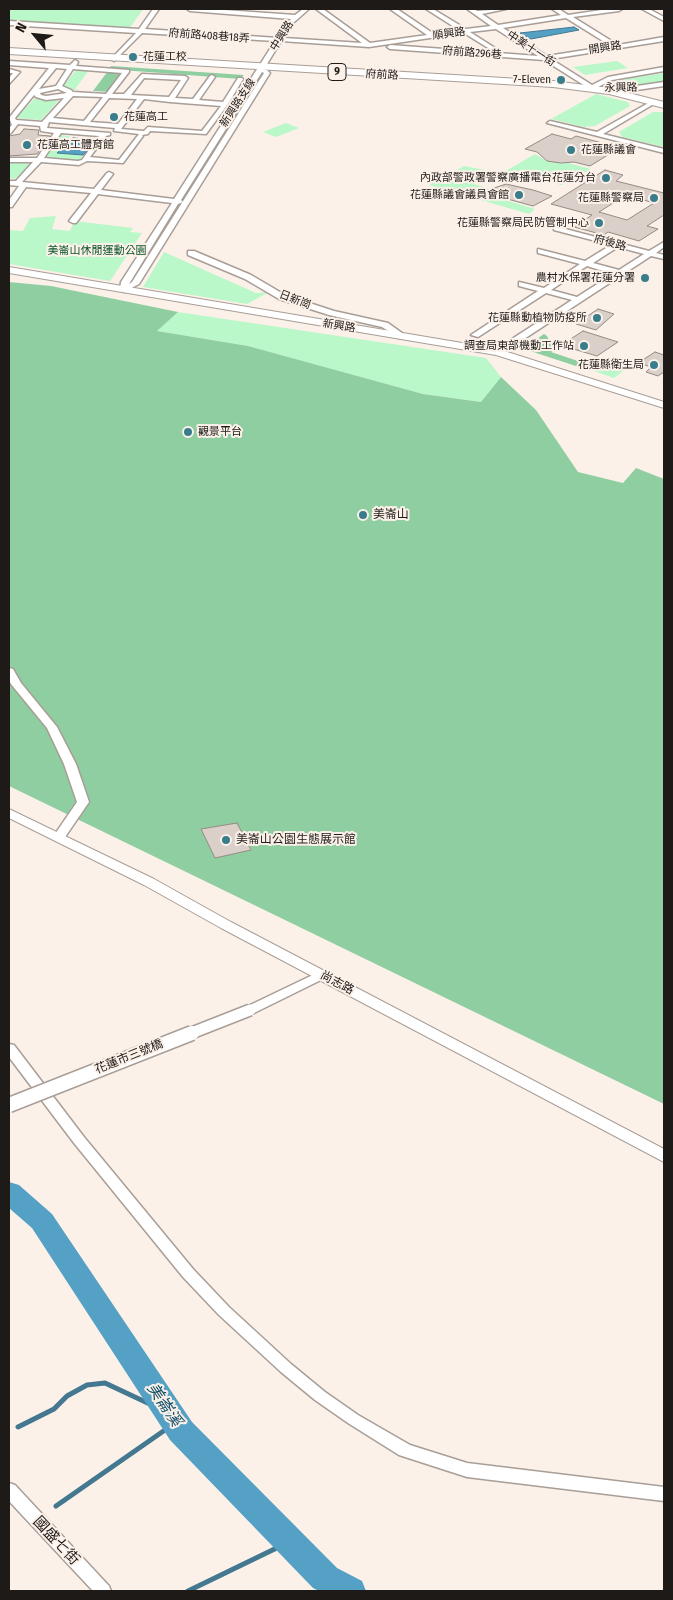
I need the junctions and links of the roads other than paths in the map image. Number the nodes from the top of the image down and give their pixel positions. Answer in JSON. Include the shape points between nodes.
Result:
{"nodes":[{"id":1,"x":156,"y":9,"type":"edge"},
{"id":2,"x":190,"y":9,"type":"edge"},
{"id":3,"x":306,"y":9,"type":"edge"},
{"id":4,"x":319,"y":9,"type":"edge"},
{"id":5,"x":393,"y":9,"type":"edge"},
{"id":6,"x":429,"y":9,"type":"edge"},
{"id":7,"x":503,"y":9,"type":"edge"},
{"id":8,"x":555,"y":9,"type":"edge"},
{"id":9,"x":619,"y":9,"type":"edge"},
{"id":10,"x":645,"y":9,"type":"edge"},
{"id":11,"x":229,"y":10,"type":"edge"},
{"id":12,"x":473,"y":11,"type":"edge"},
{"id":13,"x":567,"y":16,"type":"junction"},
{"id":14,"x":294,"y":17,"type":"junction"},
{"id":15,"x":664,"y":19,"type":"edge"},
{"id":16,"x":9,"y":23,"type":"edge"},
{"id":17,"x":497,"y":26,"type":"junction"},
{"id":18,"x":140,"y":32,"type":"junction"},
{"id":19,"x":463,"y":32,"type":"junction"},
{"id":20,"x":433,"y":36,"type":"junction"},
{"id":21,"x":664,"y":39,"type":"edge"},
{"id":22,"x":278,"y":41,"type":"junction"},
{"id":23,"x":369,"y":45,"type":"junction"},
{"id":24,"x":616,"y":46,"type":"junction"},
{"id":25,"x":493,"y":49,"type":"dead end"},
{"id":26,"x":9,"y":51,"type":"edge"},
{"id":27,"x":78,"y":56,"type":"junction"},
{"id":28,"x":114,"y":58,"type":"junction"},
{"id":29,"x":545,"y":58,"type":"junction"},
{"id":30,"x":9,"y":63,"type":"edge"},
{"id":31,"x":54,"y":66,"type":"junction"},
{"id":32,"x":72,"y":68,"type":"junction"},
{"id":33,"x":263,"y":68,"type":"junction"},
{"id":34,"x":664,"y":70,"type":"edge"},
{"id":35,"x":9,"y":71,"type":"edge"},
{"id":36,"x":212,"y":77,"type":"dead end"},
{"id":37,"x":240,"y":79,"type":"dead end"},
{"id":38,"x":10,"y":80,"type":"edge"},
{"id":39,"x":664,"y":84,"type":"edge"},
{"id":40,"x":58,"y":87,"type":"junction"},
{"id":41,"x":592,"y":88,"type":"junction"},
{"id":42,"x":35,"y":92,"type":"junction"},
{"id":43,"x":70,"y":94,"type":"junction"},
{"id":44,"x":108,"y":95,"type":"junction"},
{"id":45,"x":126,"y":96,"type":"junction"},
{"id":46,"x":142,"y":97,"type":"junction"},
{"id":47,"x":170,"y":100,"type":"junction"},
{"id":48,"x":195,"y":102,"type":"junction"},
{"id":49,"x":659,"y":103,"type":"edge"},
{"id":50,"x":225,"y":104,"type":"junction"},
{"id":51,"x":12,"y":119,"type":"edge"},
{"id":52,"x":45,"y":122,"type":"junction"},
{"id":53,"x":550,"y":123,"type":"dead end"},
{"id":54,"x":86,"y":124,"type":"junction"},
{"id":55,"x":120,"y":126,"type":"junction"},
{"id":56,"x":59,"y":131,"type":"junction"},
{"id":57,"x":9,"y":132,"type":"edge"},
{"id":58,"x":104,"y":134,"type":"junction"},
{"id":59,"x":597,"y":135,"type":"junction"},
{"id":60,"x":664,"y":151,"type":"edge"},
{"id":61,"x":86,"y":159,"type":"junction"},
{"id":62,"x":9,"y":160,"type":"edge"},
{"id":63,"x":39,"y":160,"type":"junction"},
{"id":64,"x":108,"y":174,"type":"dead end"},
{"id":65,"x":9,"y":183,"type":"edge"},
{"id":66,"x":21,"y":183,"type":"junction"},
{"id":67,"x":95,"y":191,"type":"junction"},
{"id":68,"x":174,"y":202,"type":"junction"},
{"id":69,"x":186,"y":202,"type":"junction"},
{"id":70,"x":9,"y":205,"type":"edge"},
{"id":71,"x":73,"y":220,"type":"dead end"},
{"id":72,"x":557,"y":228,"type":"dead end"},
{"id":73,"x":617,"y":244,"type":"junction"},
{"id":74,"x":664,"y":244,"type":"edge"},
{"id":75,"x":542,"y":251,"type":"dead end"},
{"id":76,"x":191,"y":253,"type":"dead end"},
{"id":77,"x":650,"y":253,"type":"junction"},
{"id":78,"x":664,"y":257,"type":"edge"},
{"id":79,"x":586,"y":263,"type":"junction"},
{"id":80,"x":9,"y":270,"type":"edge"},
{"id":81,"x":620,"y":272,"type":"junction"},
{"id":82,"x":522,"y":284,"type":"dead end"},
{"id":83,"x":124,"y":290,"type":"junction"},
{"id":84,"x":545,"y":290,"type":"junction"},
{"id":85,"x":579,"y":300,"type":"junction"},
{"id":86,"x":475,"y":335,"type":"dead end"},
{"id":87,"x":402,"y":336,"type":"junction"},
{"id":88,"x":498,"y":352,"type":"junction"},
{"id":89,"x":664,"y":406,"type":"edge"},
{"id":90,"x":9,"y":671,"type":"edge"},
{"id":91,"x":9,"y":813,"type":"edge"},
{"id":92,"x":59,"y":837,"type":"junction"},
{"id":93,"x":321,"y":975,"type":"junction"},
{"id":94,"x":9,"y":1048,"type":"edge"},
{"id":95,"x":9,"y":1105,"type":"edge"},
{"id":96,"x":664,"y":1156,"type":"edge"},
{"id":97,"x":9,"y":1490,"type":"edge"},
{"id":98,"x":664,"y":1494,"type":"edge"},
{"id":99,"x":103,"y":1591,"type":"edge"}],
"edges":[{"from":1,"to":18,"type":"street"},
{"from":2,"to":11,"type":"street"},
{"from":3,"to":14,"type":"street","name":"中興路"},
{"from":4,"to":23,"type":"street"},
{"from":5,"to":20,"type":"street"},
{"from":6,"to":19,"type":"street"},
{"from":7,"to":12,"type":"street"},
{"from":8,"to":13,"type":"street"},
{"from":9,"to":13,"type":"street","name":"順興路"},
{"from":10,"to":15,"type":"street"},
{"from":11,"to":14,"type":"street"},
{"from":12,"to":17,"type":"street","name":"中美十一街"},
{"from":13,"to":17,"type":"street","name":"順興路"},
{"from":13,"to":24,"type":"street"},
{"from":14,"to":22,"type":"street","name":"中興路"},
{"from":16,"to":18,"type":"street","name":"府前路408巷18弄"},
{"from":17,"to":19,"type":"street","name":"順興路"},
{"from":17,"to":29,"type":"street","name":"中美十一街"},
{"from":18,"to":22,"type":"street","name":"府前路408巷18弄"},
{"from":18,"to":28,"type":"street"},
{"from":19,"to":20,"type":"street","name":"順興路"},
{"from":19,"to":25,"type":"street"},
{"from":20,"to":23,"type":"street","name":"順興路"},
{"from":21,"to":24,"type":"street","name":"開興路"},
{"from":22,"to":23,"type":"street","name":"順興路"},
{"from":22,"to":33,"type":"street","name":"中興路"},
{"from":23,"to":29,"type":"street","name":"府前路296巷"},
{"from":24,"to":29,"type":"street","name":"開興路"},
{"from":26,"to":27,"type":"main road","name":"府前路","number":"9"},
{"from":27,"to":28,"type":"main road","name":"府前路","number":"9"},
{"from":27,"to":32,"type":"street"},
{"from":28,"to":33,"type":"main road","name":"府前路","number":"9"},
{"from":29,"to":41,"type":"street","name":"中美十一街"},
{"from":30,"to":31,"type":"street"},
{"from":31,"to":32,"type":"street"},
{"from":31,"to":42,"type":"street"},
{"from":32,"to":40,"type":"street"},
{"from":32,"to":44,"type":"street","via":[[127,71]]},
{"from":33,"to":41,"type":"main road","name":"府前路","number":"9"},
{"from":33,"to":68,"type":"street","name":"新興路支線"},
{"from":33,"to":69,"type":"street","name":"新興路支線","via":[[267,73]]},
{"from":34,"to":41,"type":"street","name":"永興路","via":[[610,78]]},
{"from":35,"to":38,"type":"street","via":[[18,72]]},
{"from":36,"to":48,"type":"street"},
{"from":37,"to":50,"type":"street"},
{"from":39,"to":41,"type":"street","name":"永興路","via":[[630,89]]},
{"from":40,"to":42,"type":"street"},
{"from":40,"to":43,"type":"street","via":[[69,90]]},
{"from":41,"to":49,"type":"main road","name":"府前路","number":"9"},
{"from":42,"to":43,"type":"street","via":[[46,98]]},
{"from":42,"to":51,"type":"street"},
{"from":43,"to":44,"type":"street"},
{"from":43,"to":52,"type":"street"},
{"from":44,"to":45,"type":"street"},
{"from":44,"to":54,"type":"street"},
{"from":45,"to":46,"type":"street"},
{"from":45,"to":47,"type":"street","via":[[142,76],[185,78]]},
{"from":46,"to":47,"type":"street"},
{"from":46,"to":55,"type":"street"},
{"from":47,"to":48,"type":"street"},
{"from":48,"to":50,"type":"street"},
{"from":49,"to":59,"type":"street"},
{"from":50,"to":55,"type":"street","via":[[204,133],[116,130]]},
{"from":51,"to":52,"type":"street"},
{"from":51,"to":57,"type":"street"},
{"from":52,"to":54,"type":"street"},
{"from":52,"to":56,"type":"street","via":[[44,130]]},
{"from":53,"to":59,"type":"street"},
{"from":54,"to":55,"type":"street"},
{"from":56,"to":58,"type":"street"},
{"from":56,"to":63,"type":"street"},
{"from":58,"to":61,"type":"street"},
{"from":58,"to":61,"type":"street","via":[[140,136],[120,162]]},
{"from":59,"to":60,"type":"street"},
{"from":61,"to":63,"type":"street","via":[[78,163]]},
{"from":62,"to":63,"type":"street"},
{"from":63,"to":66,"type":"street"},
{"from":64,"to":67,"type":"street"},
{"from":65,"to":66,"type":"street"},
{"from":66,"to":67,"type":"street"},
{"from":66,"to":70,"type":"street"},
{"from":67,"to":68,"type":"street"},
{"from":67,"to":71,"type":"street"},
{"from":68,"to":69,"type":"street"},
{"from":68,"to":83,"type":"street","name":"新興路支線","via":[[125,282]]},
{"from":69,"to":83,"type":"street","name":"新興路支線","via":[[135,284]]},
{"from":72,"to":73,"type":"street","name":"府後路"},
{"from":73,"to":77,"type":"street","name":"府後路"},
{"from":73,"to":79,"type":"street"},
{"from":74,"to":77,"type":"street"},
{"from":75,"to":79,"type":"street"},
{"from":76,"to":87,"type":"street","name":"日新崗","via":[[248,277],[282,297],[385,325]]},
{"from":77,"to":78,"type":"street","name":"府後路"},
{"from":77,"to":81,"type":"street"},
{"from":79,"to":81,"type":"street"},
{"from":79,"to":84,"type":"street"},
{"from":80,"to":83,"type":"street","name":"新興路"},
{"from":81,"to":85,"type":"street"},
{"from":82,"to":84,"type":"street"},
{"from":83,"to":87,"type":"street","name":"新興路"},
{"from":84,"to":85,"type":"street"},
{"from":84,"to":86,"type":"street"},
{"from":85,"to":88,"type":"street"},
{"from":87,"to":88,"type":"street","name":"新興路"},
{"from":88,"to":89,"type":"street","name":"新興路"},
{"from":90,"to":92,"type":"street","via":[[52,727],[70,764],[83,802]]},
{"from":91,"to":92,"type":"street","name":"尚志路"},
{"from":92,"to":93,"type":"street","name":"尚志路"},
{"from":93,"to":95,"type":"street","name":"花蓮市三號橋","bridge":true,"via":[[250,1010]]},
{"from":93,"to":96,"type":"street","name":"尚志路"},
{"from":94,"to":98,"type":"street","via":[[188,1273],[286,1368],[353,1419],[405,1450],[467,1470]]},
{"from":97,"to":99,"type":"street","name":"國盛七街"}]}
